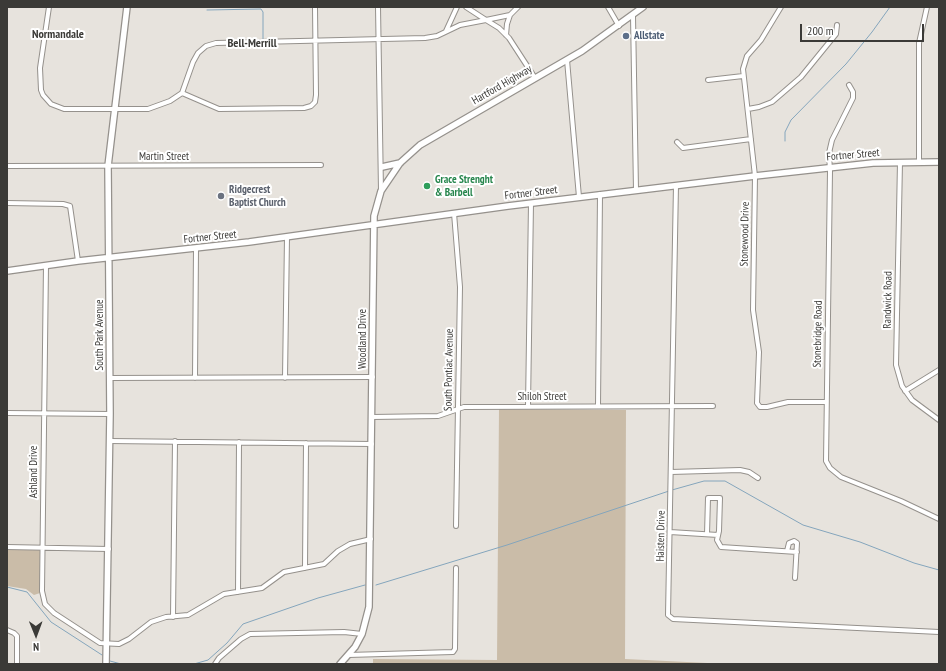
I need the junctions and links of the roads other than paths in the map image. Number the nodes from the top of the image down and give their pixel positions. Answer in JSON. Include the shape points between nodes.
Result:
{"nodes":[{"id":1,"x":49,"y":7,"type":"edge"},
{"id":2,"x":127,"y":7,"type":"edge"},
{"id":3,"x":315,"y":7,"type":"edge"},
{"id":4,"x":378,"y":7,"type":"edge"},
{"id":5,"x":457,"y":7,"type":"edge"},
{"id":6,"x":466,"y":7,"type":"edge"},
{"id":7,"x":518,"y":7,"type":"edge"},
{"id":8,"x":608,"y":7,"type":"edge"},
{"id":9,"x":643,"y":7,"type":"edge"},
{"id":10,"x":781,"y":7,"type":"edge"},
{"id":11,"x":927,"y":7,"type":"edge"},
{"id":12,"x":510,"y":15,"type":"junction"},
{"id":13,"x":633,"y":16,"type":"junction"},
{"id":14,"x":486,"y":20,"type":"junction"},
{"id":15,"x":836,"y":25,"type":"dead end"},
{"id":16,"x":619,"y":26,"type":"junction"},
{"id":17,"x":446,"y":31,"type":"junction"},
{"id":18,"x":506,"y":35,"type":"junction"},
{"id":19,"x":379,"y":40,"type":"junction"},
{"id":20,"x":315,"y":41,"type":"junction"},
{"id":21,"x":567,"y":60,"type":"junction"},
{"id":22,"x":743,"y":76,"type":"junction"},
{"id":23,"x":535,"y":78,"type":"junction"},
{"id":24,"x":708,"y":80,"type":"dead end"},
{"id":25,"x":848,"y":85,"type":"dead end"},
{"id":26,"x":182,"y":93,"type":"junction"},
{"id":27,"x":115,"y":109,"type":"junction"},
{"id":28,"x":748,"y":109,"type":"junction"},
{"id":29,"x":751,"y":139,"type":"junction"},
{"id":30,"x":677,"y":142,"type":"dead end"},
{"id":31,"x":900,"y":162,"type":"junction"},
{"id":32,"x":919,"y":162,"type":"junction"},
{"id":33,"x":939,"y":162,"type":"edge"},
{"id":34,"x":400,"y":163,"type":"junction"},
{"id":35,"x":321,"y":165,"type":"dead end"},
{"id":36,"x":7,"y":166,"type":"edge"},
{"id":37,"x":108,"y":166,"type":"junction"},
{"id":38,"x":382,"y":167,"type":"junction"},
{"id":39,"x":830,"y":167,"type":"junction"},
{"id":40,"x":755,"y":176,"type":"junction"},
{"id":41,"x":676,"y":185,"type":"junction"},
{"id":42,"x":636,"y":190,"type":"junction"},
{"id":43,"x":381,"y":191,"type":"junction"},
{"id":44,"x":600,"y":194,"type":"junction"},
{"id":45,"x":579,"y":197,"type":"junction"},
{"id":46,"x":7,"y":203,"type":"edge"},
{"id":47,"x":531,"y":203,"type":"junction"},
{"id":48,"x":454,"y":213,"type":"junction"},
{"id":49,"x":374,"y":224,"type":"junction"},
{"id":50,"x":287,"y":237,"type":"junction"},
{"id":51,"x":196,"y":248,"type":"junction"},
{"id":52,"x":110,"y":257,"type":"junction"},
{"id":53,"x":78,"y":261,"type":"junction"},
{"id":54,"x":46,"y":265,"type":"junction"},
{"id":55,"x":7,"y":271,"type":"edge"},
{"id":56,"x":939,"y":370,"type":"edge"},
{"id":57,"x":373,"y":377,"type":"junction"},
{"id":58,"x":110,"y":378,"type":"junction"},
{"id":59,"x":195,"y":378,"type":"junction"},
{"id":60,"x":285,"y":378,"type":"junction"},
{"id":61,"x":905,"y":391,"type":"junction"},
{"id":62,"x":826,"y":402,"type":"junction"},
{"id":63,"x":528,"y":406,"type":"junction"},
{"id":64,"x":598,"y":406,"type":"junction"},
{"id":65,"x":673,"y":406,"type":"junction"},
{"id":66,"x":713,"y":406,"type":"dead end"},
{"id":67,"x":458,"y":409,"type":"junction"},
{"id":68,"x":7,"y":413,"type":"edge"},
{"id":69,"x":44,"y":413,"type":"junction"},
{"id":70,"x":110,"y":414,"type":"junction"},
{"id":71,"x":372,"y":417,"type":"junction"},
{"id":72,"x":939,"y":420,"type":"edge"},
{"id":73,"x":110,"y":441,"type":"junction"},
{"id":74,"x":175,"y":442,"type":"junction"},
{"id":75,"x":239,"y":442,"type":"junction"},
{"id":76,"x":306,"y":443,"type":"junction"},
{"id":77,"x":372,"y":444,"type":"junction"},
{"id":78,"x":671,"y":472,"type":"junction"},
{"id":79,"x":758,"y":478,"type":"dead end"},
{"id":80,"x":939,"y":519,"type":"edge"},
{"id":81,"x":456,"y":526,"type":"dead end"},
{"id":82,"x":670,"y":532,"type":"junction"},
{"id":83,"x":707,"y":534,"type":"junction"},
{"id":84,"x":718,"y":535,"type":"junction"},
{"id":85,"x":371,"y":539,"type":"junction"},
{"id":86,"x":7,"y":547,"type":"edge"},
{"id":87,"x":43,"y":547,"type":"junction"},
{"id":88,"x":109,"y":549,"type":"junction"},
{"id":89,"x":787,"y":551,"type":"junction"},
{"id":90,"x":797,"y":552,"type":"junction"},
{"id":91,"x":305,"y":568,"type":"junction"},
{"id":92,"x":456,"y":568,"type":"dead end"},
{"id":93,"x":795,"y":578,"type":"dead end"},
{"id":94,"x":238,"y":592,"type":"junction"},
{"id":95,"x":173,"y":617,"type":"junction"},
{"id":96,"x":7,"y":630,"type":"edge"},
{"id":97,"x":939,"y":632,"type":"edge"},
{"id":98,"x":362,"y":634,"type":"junction"},
{"id":99,"x":106,"y":645,"type":"junction"},
{"id":100,"x":348,"y":654,"type":"junction"},
{"id":101,"x":17,"y":664,"type":"edge"},
{"id":102,"x":106,"y":664,"type":"edge"},
{"id":103,"x":215,"y":664,"type":"edge"},
{"id":104,"x":340,"y":664,"type":"edge"}],
"edges":[{"from":1,"to":27,"type":"street","via":[[40,68],[43,95],[51,104],[64,109]]},
{"from":2,"to":27,"type":"street","name":"South Park Avenue"},
{"from":3,"to":20,"type":"street"},
{"from":4,"to":19,"type":"street","name":"Woodland Drive"},
{"from":5,"to":17,"type":"street"},
{"from":6,"to":14,"type":"street"},
{"from":7,"to":12,"type":"street"},
{"from":8,"to":16,"type":"street"},
{"from":9,"to":13,"type":"street","name":"Hartford Highway"},
{"from":10,"to":22,"type":"street","name":"Stonewood Drive","via":[[745,59]]},
{"from":11,"to":32,"type":"street","via":[[919,43]]},
{"from":12,"to":14,"type":"street"},
{"from":12,"to":18,"type":"street"},
{"from":13,"to":16,"type":"street","name":"Hartford Highway"},
{"from":13,"to":42,"type":"street"},
{"from":14,"to":17,"type":"street","via":[[460,25]]},
{"from":14,"to":18,"type":"street"},
{"from":15,"to":28,"type":"street","via":[[836,34],[801,77],[772,102]]},
{"from":16,"to":21,"type":"street","name":"Hartford Highway"},
{"from":17,"to":19,"type":"street","via":[[425,38]]},
{"from":18,"to":23,"type":"street"},
{"from":19,"to":20,"type":"street"},
{"from":19,"to":38,"type":"street","name":"Woodland Drive"},
{"from":20,"to":26,"type":"street","via":[[211,44],[202,49],[196,57]]},
{"from":20,"to":26,"type":"street","via":[[315,99],[309,107],[219,109]]},
{"from":21,"to":23,"type":"street","name":"Hartford Highway"},
{"from":21,"to":45,"type":"street"},
{"from":22,"to":24,"type":"street"},
{"from":22,"to":28,"type":"street","name":"Stonewood Drive"},
{"from":23,"to":34,"type":"street","name":"Hartford Highway","via":[[431,137]]},
{"from":25,"to":39,"type":"street","name":"Stonebridge Road","via":[[853,92],[853,98],[832,140],[828,154]]},
{"from":26,"to":27,"type":"street","via":[[152,108]]},
{"from":27,"to":37,"type":"street","name":"South Park Avenue"},
{"from":28,"to":29,"type":"street","name":"Stonewood Drive"},
{"from":29,"to":30,"type":"street","via":[[683,148]]},
{"from":29,"to":40,"type":"street","name":"Stonewood Drive"},
{"from":31,"to":32,"type":"street","name":"Fortner Street"},
{"from":31,"to":39,"type":"street","name":"Fortner Street"},
{"from":31,"to":61,"type":"street","name":"Randwick Road","via":[[896,365]]},
{"from":32,"to":33,"type":"street","name":"Fortner Street"},
{"from":34,"to":38,"type":"street"},
{"from":34,"to":43,"type":"street","name":"Hartford Highway"},
{"from":35,"to":37,"type":"street","name":"Martin Street"},
{"from":36,"to":37,"type":"street","name":"Martin Street"},
{"from":37,"to":52,"type":"street","name":"South Park Avenue"},
{"from":38,"to":43,"type":"street","name":"Woodland Drive"},
{"from":39,"to":40,"type":"street","name":"Fortner Street"},
{"from":39,"to":62,"type":"street","name":"Stonebridge Road"},
{"from":40,"to":41,"type":"street","name":"Fortner Street"},
{"from":40,"to":62,"type":"street","name":"Stonewood Drive","via":[[753,310],[759,352],[757,403],[760,407],[767,407],[788,402]]},
{"from":41,"to":42,"type":"street","name":"Fortner Street"},
{"from":41,"to":65,"type":"street","name":"Haisten Drive"},
{"from":42,"to":44,"type":"street","name":"Fortner Street"},
{"from":43,"to":49,"type":"street","name":"Woodland Drive"},
{"from":44,"to":45,"type":"street","name":"Fortner Street"},
{"from":44,"to":64,"type":"street"},
{"from":45,"to":47,"type":"street","name":"Fortner Street"},
{"from":46,"to":53,"type":"street","via":[[70,206]]},
{"from":47,"to":48,"type":"street","name":"Fortner Street"},
{"from":47,"to":63,"type":"street"},
{"from":48,"to":49,"type":"street","name":"Fortner Street"},
{"from":48,"to":67,"type":"street","name":"South Pontiac Avenue","via":[[460,287]]},
{"from":49,"to":50,"type":"street","name":"Fortner Street"},
{"from":49,"to":57,"type":"street","name":"Woodland Drive"},
{"from":50,"to":51,"type":"street","name":"Fortner Street"},
{"from":50,"to":60,"type":"street"},
{"from":51,"to":52,"type":"street","name":"Fortner Street"},
{"from":51,"to":59,"type":"street"},
{"from":52,"to":53,"type":"street","name":"Fortner Street"},
{"from":52,"to":58,"type":"street","name":"South Park Avenue"},
{"from":53,"to":54,"type":"street","name":"Fortner Street"},
{"from":54,"to":55,"type":"street","name":"Fortner Street"},
{"from":54,"to":69,"type":"street","name":"Ashland Drive"},
{"from":56,"to":61,"type":"street"},
{"from":57,"to":60,"type":"street"},
{"from":57,"to":71,"type":"street","name":"Woodland Drive"},
{"from":58,"to":59,"type":"street"},
{"from":58,"to":70,"type":"street","name":"South Park Avenue"},
{"from":59,"to":60,"type":"street"},
{"from":61,"to":72,"type":"street","name":"Randwick Road","via":[[917,405]]},
{"from":62,"to":80,"type":"street","name":"Stonebridge Road","via":[[824,451],[830,468],[841,477]]},
{"from":63,"to":64,"type":"street","name":"Shiloh Street"},
{"from":63,"to":67,"type":"street","name":"Shiloh Street"},
{"from":64,"to":65,"type":"street","name":"Shiloh Street"},
{"from":65,"to":66,"type":"street","name":"Shiloh Street"},
{"from":65,"to":78,"type":"street","name":"Haisten Drive"},
{"from":67,"to":71,"type":"street","name":"Shiloh Street","via":[[438,416]]},
{"from":67,"to":81,"type":"street","name":"South Pontiac Avenue"},
{"from":68,"to":69,"type":"street"},
{"from":69,"to":70,"type":"street"},
{"from":69,"to":87,"type":"street","name":"Ashland Drive"},
{"from":70,"to":73,"type":"street","name":"South Park Avenue"},
{"from":71,"to":77,"type":"street","name":"Woodland Drive"},
{"from":73,"to":74,"type":"street"},
{"from":73,"to":88,"type":"street","name":"South Park Avenue"},
{"from":74,"to":75,"type":"street"},
{"from":74,"to":95,"type":"street"},
{"from":75,"to":76,"type":"street"},
{"from":75,"to":94,"type":"street"},
{"from":76,"to":77,"type":"street"},
{"from":76,"to":91,"type":"street"},
{"from":77,"to":85,"type":"street","name":"Woodland Drive"},
{"from":78,"to":79,"type":"street","via":[[736,469],[749,472]]},
{"from":78,"to":82,"type":"street","name":"Haisten Drive"},
{"from":82,"to":83,"type":"street"},
{"from":82,"to":97,"type":"street","name":"Haisten Drive","via":[[668,613],[672,618]]},
{"from":83,"to":84,"type":"street"},
{"from":83,"to":84,"type":"street","via":[[708,498],[720,498]]},
{"from":84,"to":89,"type":"street","via":[[717,542],[722,548]]},
{"from":85,"to":91,"type":"street","via":[[350,544],[324,564]]},
{"from":85,"to":98,"type":"street","name":"Woodland Drive","via":[[369,607]]},
{"from":86,"to":87,"type":"street"},
{"from":87,"to":88,"type":"street"},
{"from":87,"to":99,"type":"street","name":"Ashland Drive","via":[[42,591],[45,604],[54,613]]},
{"from":88,"to":99,"type":"street","name":"South Park Avenue"},
{"from":89,"to":90,"type":"street"},
{"from":89,"to":90,"type":"street","via":[[789,543],[794,542],[797,543]]},
{"from":90,"to":93,"type":"street"},
{"from":91,"to":94,"type":"street","via":[[284,572],[262,588]]},
{"from":92,"to":100,"type":"street","via":[[453,652]]},
{"from":94,"to":95,"type":"street","via":[[220,596],[188,614]]},
{"from":95,"to":99,"type":"street","via":[[152,622],[124,642]]},
{"from":96,"to":101,"type":"street","via":[[17,636]]},
{"from":98,"to":100,"type":"street","name":"Woodland Drive"},
{"from":98,"to":103,"type":"street","via":[[250,634],[241,639]]},
{"from":99,"to":102,"type":"street","name":"South Park Avenue"},
{"from":100,"to":104,"type":"street","name":"Woodland Drive"}]}
